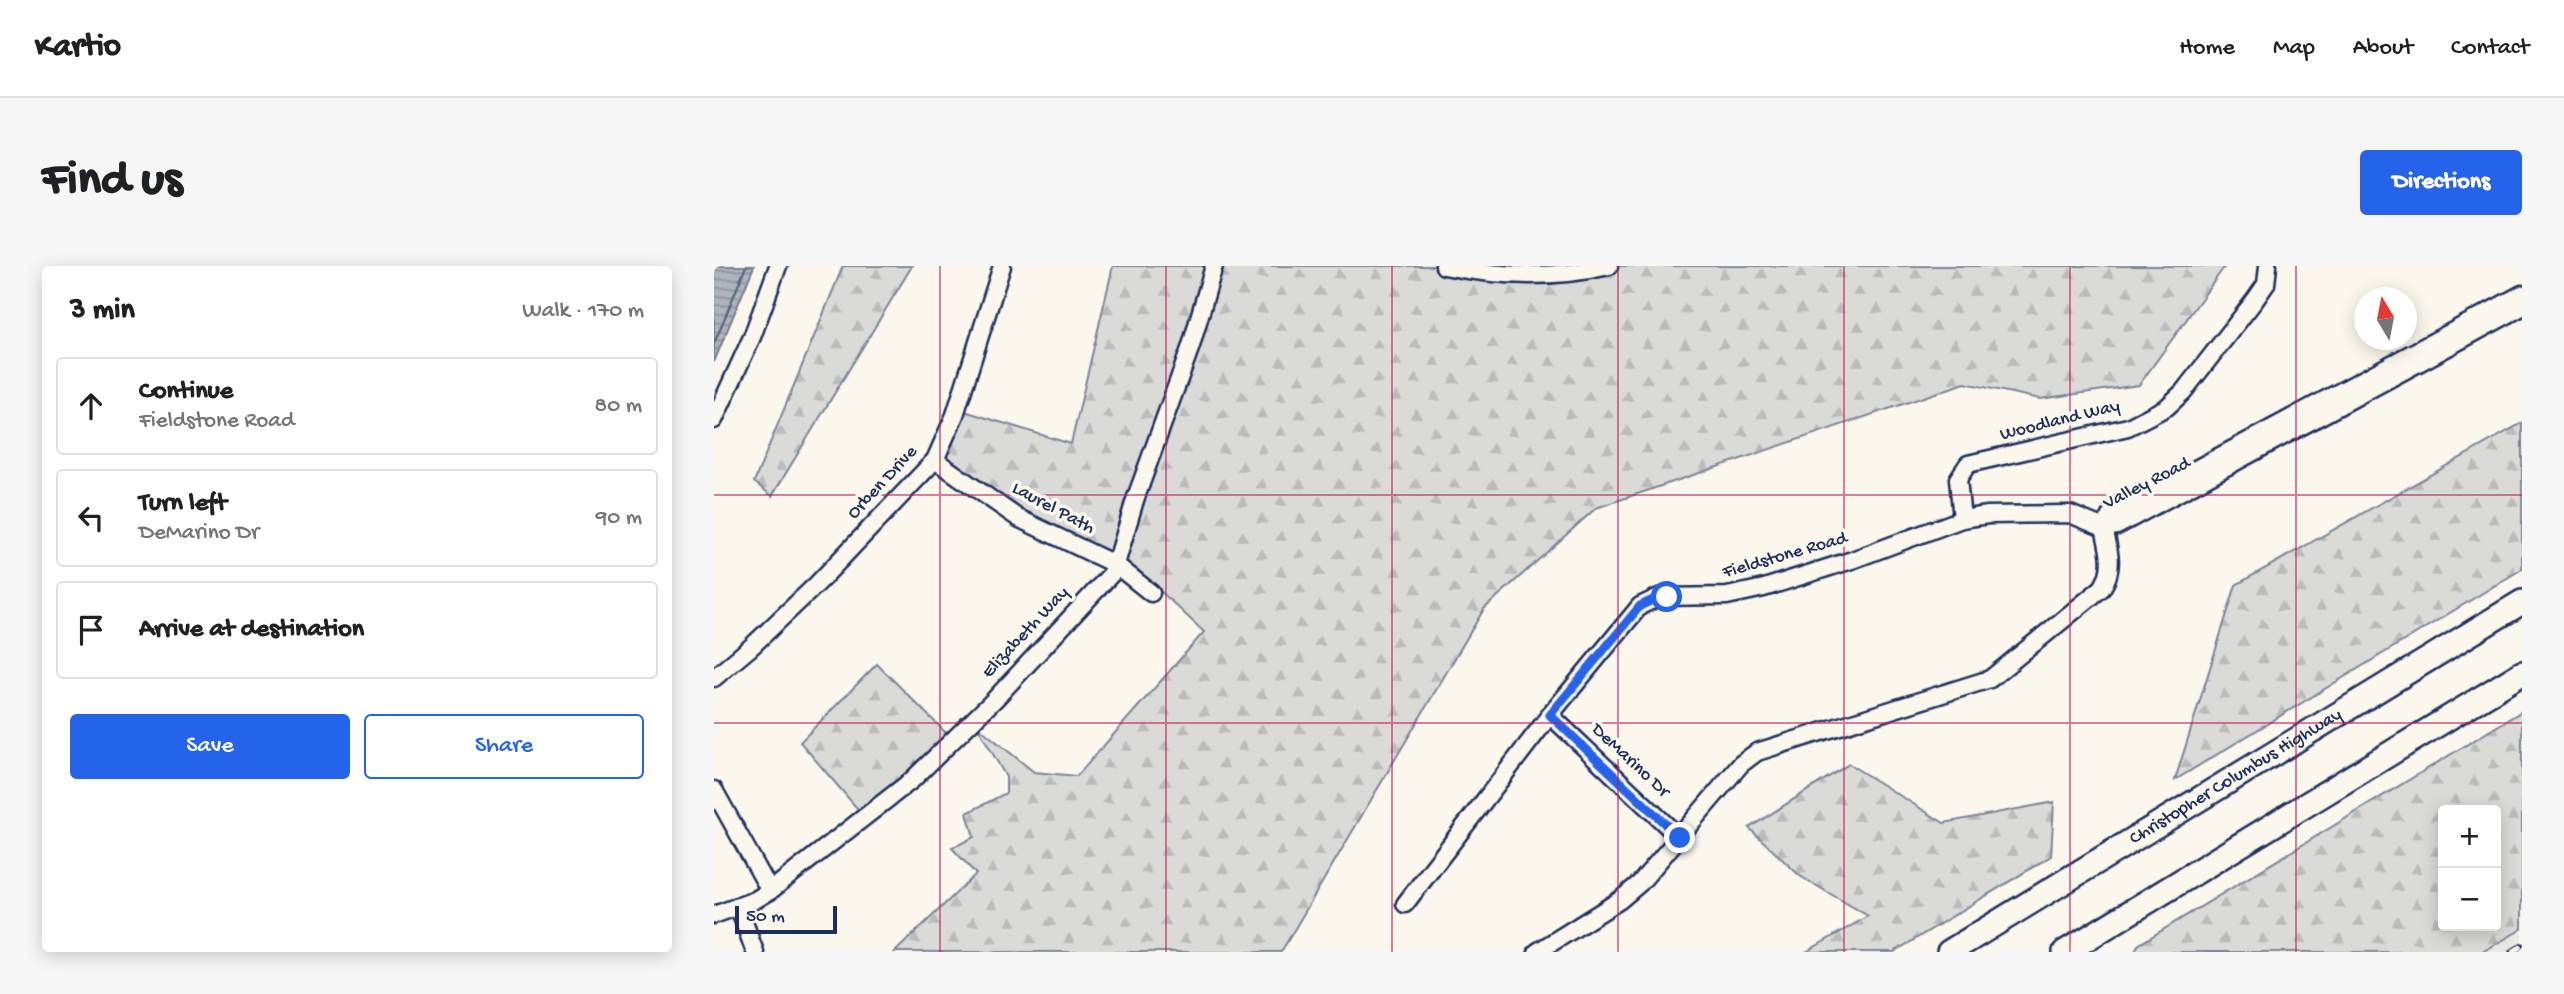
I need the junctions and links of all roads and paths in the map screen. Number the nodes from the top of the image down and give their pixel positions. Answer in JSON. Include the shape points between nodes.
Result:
{"nodes":[{"id":1,"x":778,"y":266,"type":"edge"},
{"id":2,"x":1002,"y":266,"type":"edge"},
{"id":3,"x":1214,"y":266,"type":"edge"},
{"id":4,"x":1444,"y":266,"type":"edge"},
{"id":5,"x":1609,"y":266,"type":"edge"},
{"id":6,"x":2268,"y":266,"type":"edge"},
{"id":7,"x":2522,"y":294,"type":"edge"},
{"id":8,"x":2522,"y":307,"type":"edge"},
{"id":9,"x":714,"y":420,"type":"edge"},
{"id":10,"x":935,"y":460,"type":"junction"},
{"id":11,"x":1962,"y":519,"type":"junction"},
{"id":12,"x":2104,"y":528,"type":"junction"},
{"id":13,"x":1116,"y":565,"type":"junction"},
{"id":14,"x":1151,"y":593,"type":"dead end"},
{"id":15,"x":2522,"y":602,"type":"edge"},
{"id":16,"x":2522,"y":673,"type":"edge"},
{"id":17,"x":714,"y":678,"type":"edge"},
{"id":18,"x":1550,"y":715,"type":"junction"},
{"id":19,"x":714,"y":790,"type":"edge"},
{"id":20,"x":1680,"y":838,"type":"junction"},
{"id":21,"x":770,"y":891,"type":"junction"},
{"id":22,"x":1405,"y":904,"type":"dead end"},
{"id":23,"x":738,"y":906,"type":"junction"},
{"id":24,"x":714,"y":915,"type":"edge"},
{"id":25,"x":755,"y":952,"type":"edge"},
{"id":26,"x":1536,"y":952,"type":"edge"},
{"id":27,"x":1949,"y":952,"type":"edge"},
{"id":28,"x":2065,"y":952,"type":"edge"}],
"edges":[{"from":1,"to":9,"type":"street"},
{"from":2,"to":10,"type":"street","name":"Orben Drive","via":[[955,415]]},
{"from":3,"to":13,"type":"street","name":"Elizabeth Way"},
{"from":4,"to":5,"type":"street","via":[[1534,276]]},
{"from":6,"to":11,"type":"street","name":"Woodland Way","via":[[2266,284],[2255,300],[2167,407],[2128,427],[1968,464],[1958,479]]},
{"from":7,"to":12,"type":"street","name":"Valley Road","via":[[2123,508],[2110,516]]},
{"from":8,"to":12,"type":"street","name":"Valley Road","via":[[2117,526]]},
{"from":10,"to":13,"type":"street","name":"Laurel Path","via":[[1018,518]]},
{"from":10,"to":17,"type":"street","name":"Orben Drive","via":[[817,584]]},
{"from":11,"to":12,"type":"street","name":"Fieldstone Road","via":[[2070,514]]},
{"from":11,"to":18,"type":"street","name":"Fieldstone Road","via":[[1764,588],[1727,596],[1659,597],[1640,606]]},
{"from":12,"to":20,"type":"street","via":[[2111,565],[2102,588],[1990,680],[1756,752]]},
{"from":13,"to":14,"type":"street","name":"Laurel Path"},
{"from":13,"to":21,"type":"street","name":"Elizabeth Way","via":[[995,698],[912,780]]},
{"from":15,"to":27,"type":"highway","name":"Christopher Columbus Highway"},
{"from":16,"to":28,"type":"highway"},
{"from":18,"to":20,"type":"street","name":"DeMarino Dr"},
{"from":18,"to":22,"type":"street","name":"Fieldstone Road"},
{"from":19,"to":21,"type":"street"},
{"from":20,"to":26,"type":"street","via":[[1620,900]]},
{"from":21,"to":23,"type":"street","name":"Elizabeth Way"},
{"from":23,"to":24,"type":"street","name":"Elizabeth Way"},
{"from":23,"to":25,"type":"street"}]}
